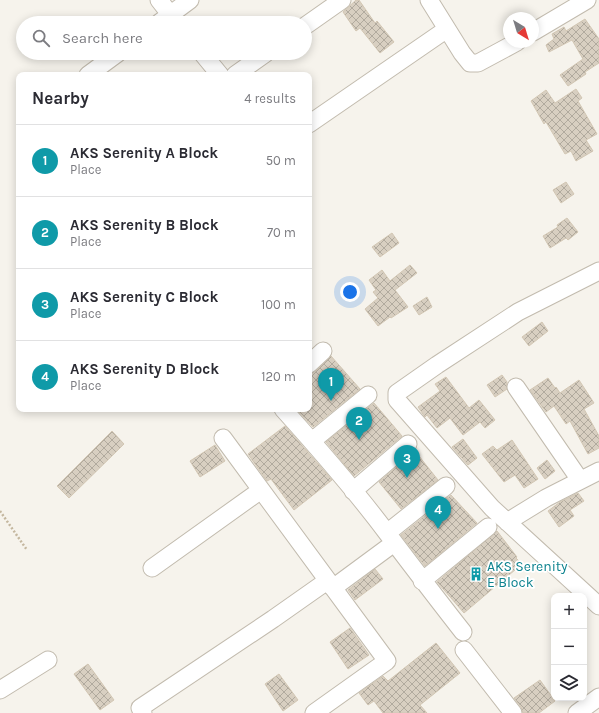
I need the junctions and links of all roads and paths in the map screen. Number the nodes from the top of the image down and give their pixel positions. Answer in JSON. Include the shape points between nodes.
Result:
{"nodes":[{"id":1,"x":159,"y":0,"type":"edge"},
{"id":2,"x":190,"y":0,"type":"edge"},
{"id":3,"x":342,"y":0,"type":"edge"},
{"id":4,"x":430,"y":0,"type":"edge"},
{"id":5,"x":587,"y":0,"type":"edge"},
{"id":6,"x":167,"y":16,"type":"edge"},
{"id":7,"x":173,"y":16,"type":"edge"},
{"id":8,"x":312,"y":21,"type":"edge"},
{"id":9,"x":539,"y":28,"type":"edge"},
{"id":10,"x":447,"y":29,"type":"junction"},
{"id":11,"x":506,"y":48,"type":"edge"},
{"id":12,"x":108,"y":60,"type":"edge"},
{"id":13,"x":208,"y":60,"type":"edge"},
{"id":14,"x":256,"y":60,"type":"edge"},
{"id":15,"x":92,"y":72,"type":"edge"},
{"id":16,"x":218,"y":72,"type":"edge"},
{"id":17,"x":239,"y":72,"type":"edge"},
{"id":18,"x":312,"y":122,"type":"edge"},
{"id":19,"x":599,"y":272,"type":"edge"},
{"id":20,"x":323,"y":351,"type":"dead end"},
{"id":21,"x":312,"y":361,"type":"edge"},
{"id":22,"x":516,"y":387,"type":"dead end"},
{"id":23,"x":368,"y":395,"type":"dead end"},
{"id":24,"x":286,"y":412,"type":"edge"},
{"id":25,"x":223,"y":438,"type":"dead end"},
{"id":26,"x":312,"y":441,"type":"junction"},
{"id":27,"x":408,"y":444,"type":"dead end"},
{"id":28,"x":599,"y":471,"type":"edge"},
{"id":29,"x":580,"y":480,"type":"junction"},
{"id":30,"x":446,"y":486,"type":"dead end"},
{"id":31,"x":261,"y":490,"type":"junction"},
{"id":32,"x":353,"y":491,"type":"junction"},
{"id":33,"x":0,"y":511,"type":"edge"},
{"id":34,"x":506,"y":522,"type":"junction"},
{"id":35,"x":488,"y":527,"type":"dead end"},
{"id":36,"x":390,"y":538,"type":"junction"},
{"id":37,"x":27,"y":550,"type":"dead end"},
{"id":38,"x":152,"y":568,"type":"dead end"},
{"id":39,"x":422,"y":581,"type":"junction"},
{"id":40,"x":330,"y":584,"type":"junction"},
{"id":41,"x":599,"y":606,"type":"edge"},
{"id":42,"x":463,"y":632,"type":"dead end"},
{"id":43,"x":464,"y":650,"type":"dead end"},
{"id":44,"x":48,"y":660,"type":"dead end"},
{"id":45,"x":0,"y":690,"type":"edge"},
{"id":46,"x":599,"y":697,"type":"edge"},
{"id":47,"x":138,"y":711,"type":"edge"},
{"id":48,"x":314,"y":713,"type":"edge"},
{"id":49,"x":513,"y":713,"type":"edge"},
{"id":50,"x":577,"y":713,"type":"edge"}],
"edges":[{"from":1,"to":6,"type":"street"},
{"from":2,"to":7,"type":"street"},
{"from":3,"to":8,"type":"street"},
{"from":4,"to":10,"type":"street"},
{"from":5,"to":9,"type":"street"},
{"from":10,"to":11,"type":"street","via":[[470,63],[478,63]]},
{"from":10,"to":18,"type":"street"},
{"from":12,"to":15,"type":"street"},
{"from":13,"to":16,"type":"street"},
{"from":14,"to":17,"type":"street"},
{"from":19,"to":34,"type":"street","via":[[518,312],[397,393],[397,400]]},
{"from":20,"to":21,"type":"street"},
{"from":22,"to":29,"type":"street"},
{"from":23,"to":26,"type":"street"},
{"from":24,"to":26,"type":"street"},
{"from":25,"to":31,"type":"street"},
{"from":26,"to":32,"type":"street"},
{"from":27,"to":32,"type":"street"},
{"from":28,"to":29,"type":"street"},
{"from":29,"to":34,"type":"street"},
{"from":30,"to":36,"type":"street"},
{"from":31,"to":38,"type":"street"},
{"from":31,"to":40,"type":"street"},
{"from":32,"to":36,"type":"street"},
{"from":33,"to":37,"type":"path"},
{"from":34,"to":41,"type":"street"},
{"from":35,"to":39,"type":"street"},
{"from":36,"to":39,"type":"street"},
{"from":36,"to":40,"type":"street"},
{"from":39,"to":42,"type":"street"},
{"from":40,"to":47,"type":"street","via":[[273,619]]},
{"from":40,"to":48,"type":"street","via":[[387,661]]},
{"from":43,"to":49,"type":"street"},
{"from":44,"to":45,"type":"street"},
{"from":46,"to":50,"type":"street"}]}
